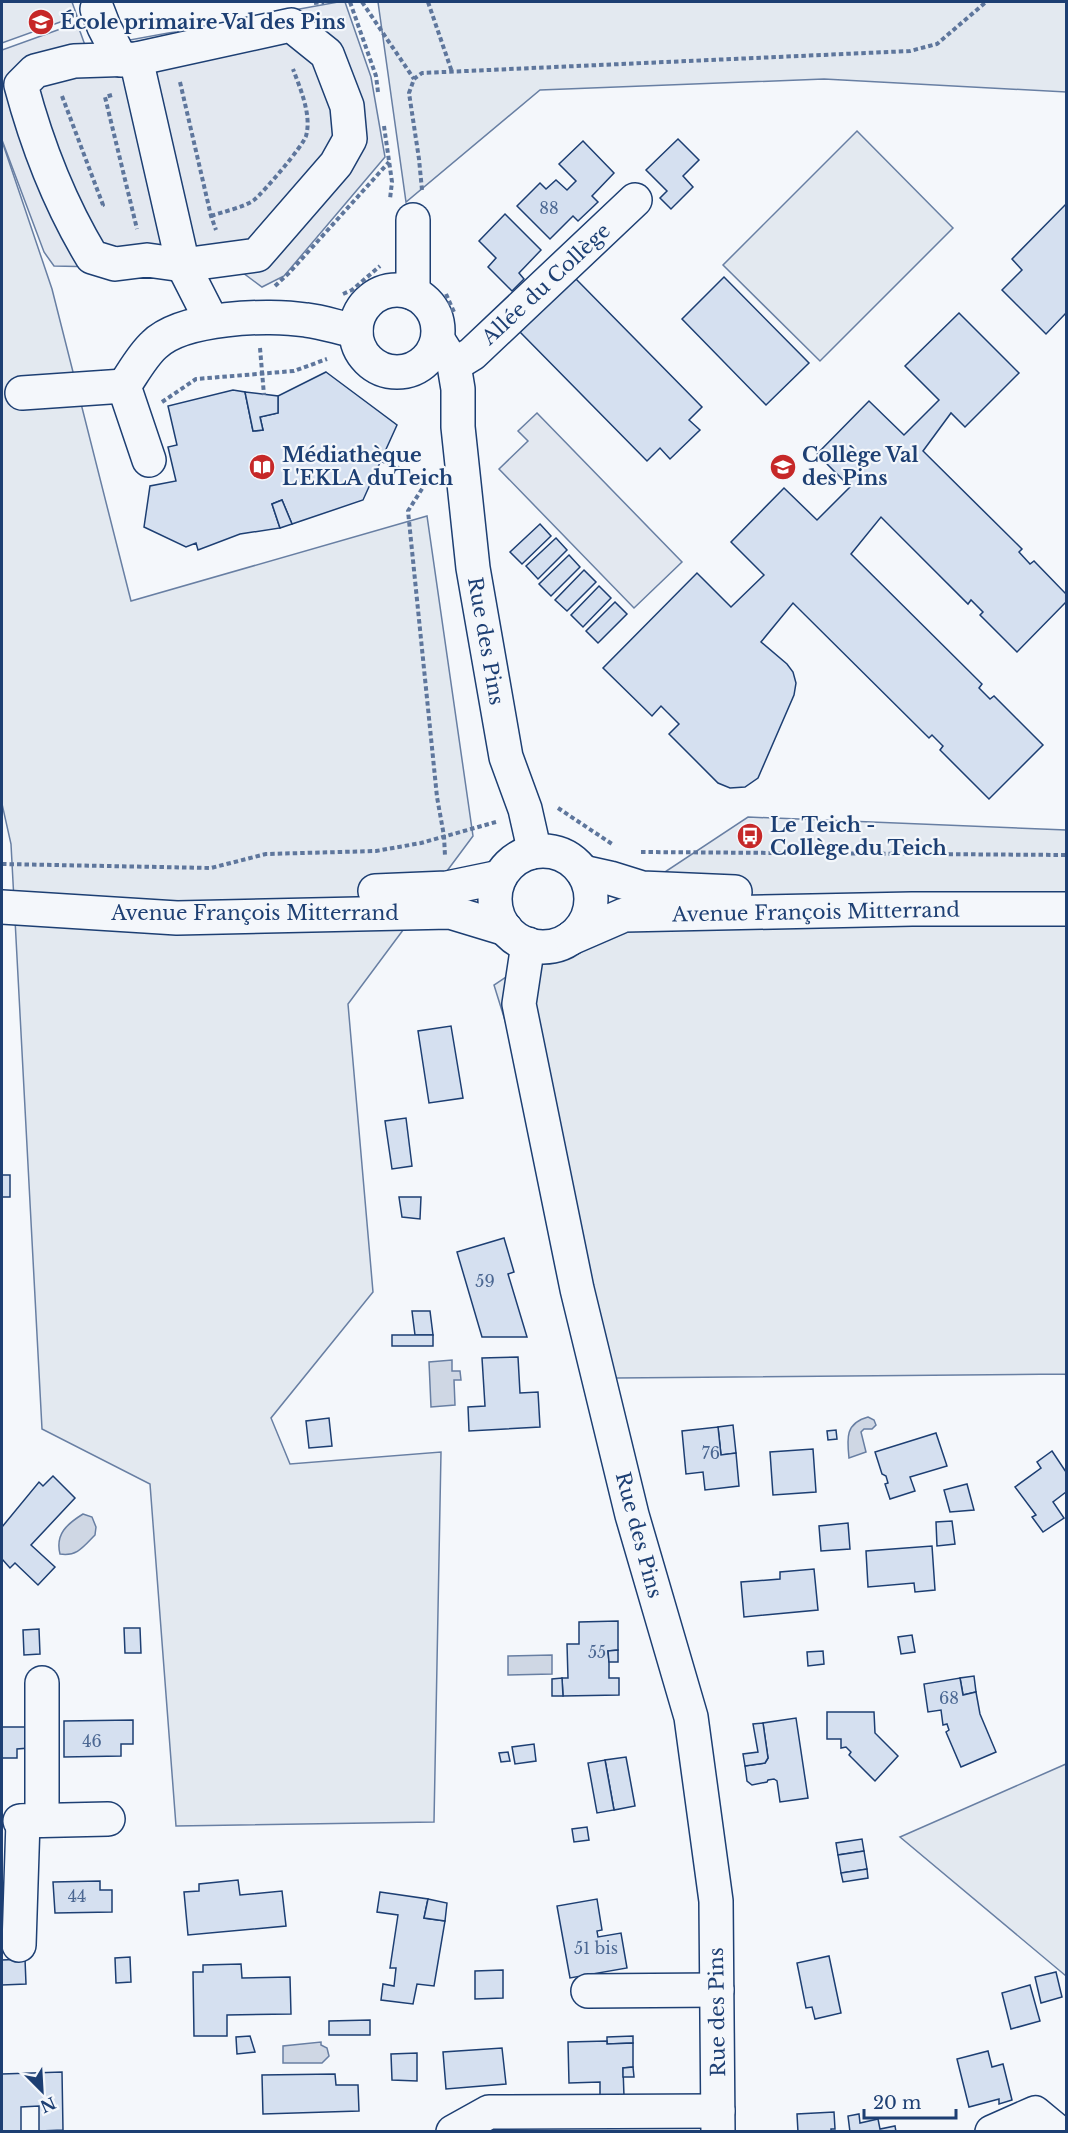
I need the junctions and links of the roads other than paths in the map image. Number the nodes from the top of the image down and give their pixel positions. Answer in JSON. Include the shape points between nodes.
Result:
{"nodes":[{"id":1,"x":97,"y":9,"type":"dead end"},
{"id":2,"x":128,"y":59,"type":"junction"},
{"id":3,"x":11,"y":85,"type":"edge"},
{"id":4,"x":635,"y":200,"type":"dead end"},
{"id":5,"x":401,"y":212,"type":"road end"},
{"id":6,"x":180,"y":252,"type":"junction"},
{"id":7,"x":429,"y":292,"type":"junction"},
{"id":8,"x":211,"y":320,"type":"junction"},
{"id":9,"x":357,"y":338,"type":"junction"},
{"id":10,"x":455,"y":353,"type":"junction"},
{"id":11,"x":410,"y":371,"type":"junction"},
{"id":12,"x":124,"y":386,"type":"junction"},
{"id":13,"x":22,"y":393,"type":"dead end"},
{"id":14,"x":458,"y":427,"type":"junction"},
{"id":15,"x":149,"y":460,"type":"dead end"},
{"id":16,"x":532,"y":852,"type":"junction"},
{"id":17,"x":583,"y":872,"type":"junction"},
{"id":18,"x":500,"y":877,"type":"junction"},
{"id":19,"x":1066,"y":904,"type":"edge"},
{"id":20,"x":2,"y":905,"type":"edge"},
{"id":21,"x":1066,"y":909,"type":"edge"},
{"id":22,"x":517,"y":936,"type":"junction"},
{"id":23,"x":571,"y":938,"type":"junction"},
{"id":24,"x":42,"y":1683,"type":"dead end"},
{"id":25,"x":108,"y":1819,"type":"dead end"},
{"id":26,"x":22,"y":1821,"type":"edge"},
{"id":27,"x":18,"y":1945,"type":"dead end"},
{"id":28,"x":717,"y":1990,"type":"junction"},
{"id":29,"x":588,"y":1991,"type":"dead end"},
{"id":30,"x":718,"y":2121,"type":"edge"},
{"id":31,"x":453,"y":2132,"type":"edge"},
{"id":32,"x":992,"y":2132,"type":"edge"},
{"id":33,"x":1058,"y":2132,"type":"edge"}],
"edges":[{"from":1,"to":2,"type":"main road","via":[[104,27]]},
{"from":2,"to":3,"type":"main road","via":[[74,61],[36,71]]},
{"from":2,"to":6,"type":"main road"},
{"from":2,"to":6,"type":"main road","via":[[291,25],[327,54],[347,106],[350,139],[336,164],[257,255],[228,259]]},
{"from":3,"to":6,"type":"main road","via":[[32,125],[72,223],[92,257],[115,264]]},
{"from":4,"to":10,"type":"main road","name":"Allée du Collège"},
{"from":5,"to":7,"type":"main road"},
{"from":6,"to":8,"type":"main road"},
{"from":7,"to":9,"type":"main road","via":[[400,290],[374,297],[361,312]]},
{"from":7,"to":10,"type":"main road","via":[[425,301]]},
{"from":8,"to":9,"type":"main road","via":[[262,303]]},
{"from":8,"to":12,"type":"main road","via":[[154,344]]},
{"from":9,"to":11,"type":"main road","via":[[364,356],[374,365],[386,371]]},
{"from":10,"to":11,"type":"main road","name":"Allée du Collège","via":[[433,353]]},
{"from":10,"to":14,"type":"main road","name":"Rue des Pins"},
{"from":11,"to":14,"type":"main road","name":"Rue des Pins","via":[[434,390]]},
{"from":12,"to":13,"type":"main road"},
{"from":12,"to":15,"type":"main road"},
{"from":14,"to":16,"type":"main road","name":"Rue des Pins","via":[[473,568],[506,757],[525,809]]},
{"from":16,"to":17,"type":"main road","via":[[561,854]]},
{"from":16,"to":18,"type":"main road","via":[[519,857]]},
{"from":17,"to":19,"type":"main road","name":"Avenue François Mitterrand","via":[[642,888],[913,894]]},
{"from":17,"to":23,"type":"main road","via":[[591,901],[581,928]]},
{"from":18,"to":20,"type":"main road","name":"Avenue François Mitterrand","via":[[447,888]]},
{"from":18,"to":22,"type":"main road","via":[[495,903],[499,917]]},
{"from":20,"to":22,"type":"main road","name":"Avenue François Mitterrand","via":[[177,918],[450,912]]},
{"from":21,"to":23,"type":"main road","name":"Avenue François Mitterrand","via":[[624,915]]},
{"from":22,"to":23,"type":"main road","via":[[543,947]]},
{"from":22,"to":28,"type":"main road","name":"Rue des Pins","via":[[519,1004],[577,1289],[632,1515],[692,1718],[716,1901]]},
{"from":24,"to":26,"type":"main road"},
{"from":25,"to":26,"type":"main road"},
{"from":26,"to":27,"type":"main road"},
{"from":28,"to":29,"type":"main road"},
{"from":28,"to":30,"type":"main road","name":"Rue des Pins"},
{"from":30,"to":31,"type":"main road","via":[[489,2112]]},
{"from":32,"to":33,"type":"main road","via":[[1035,2113]]}]}
